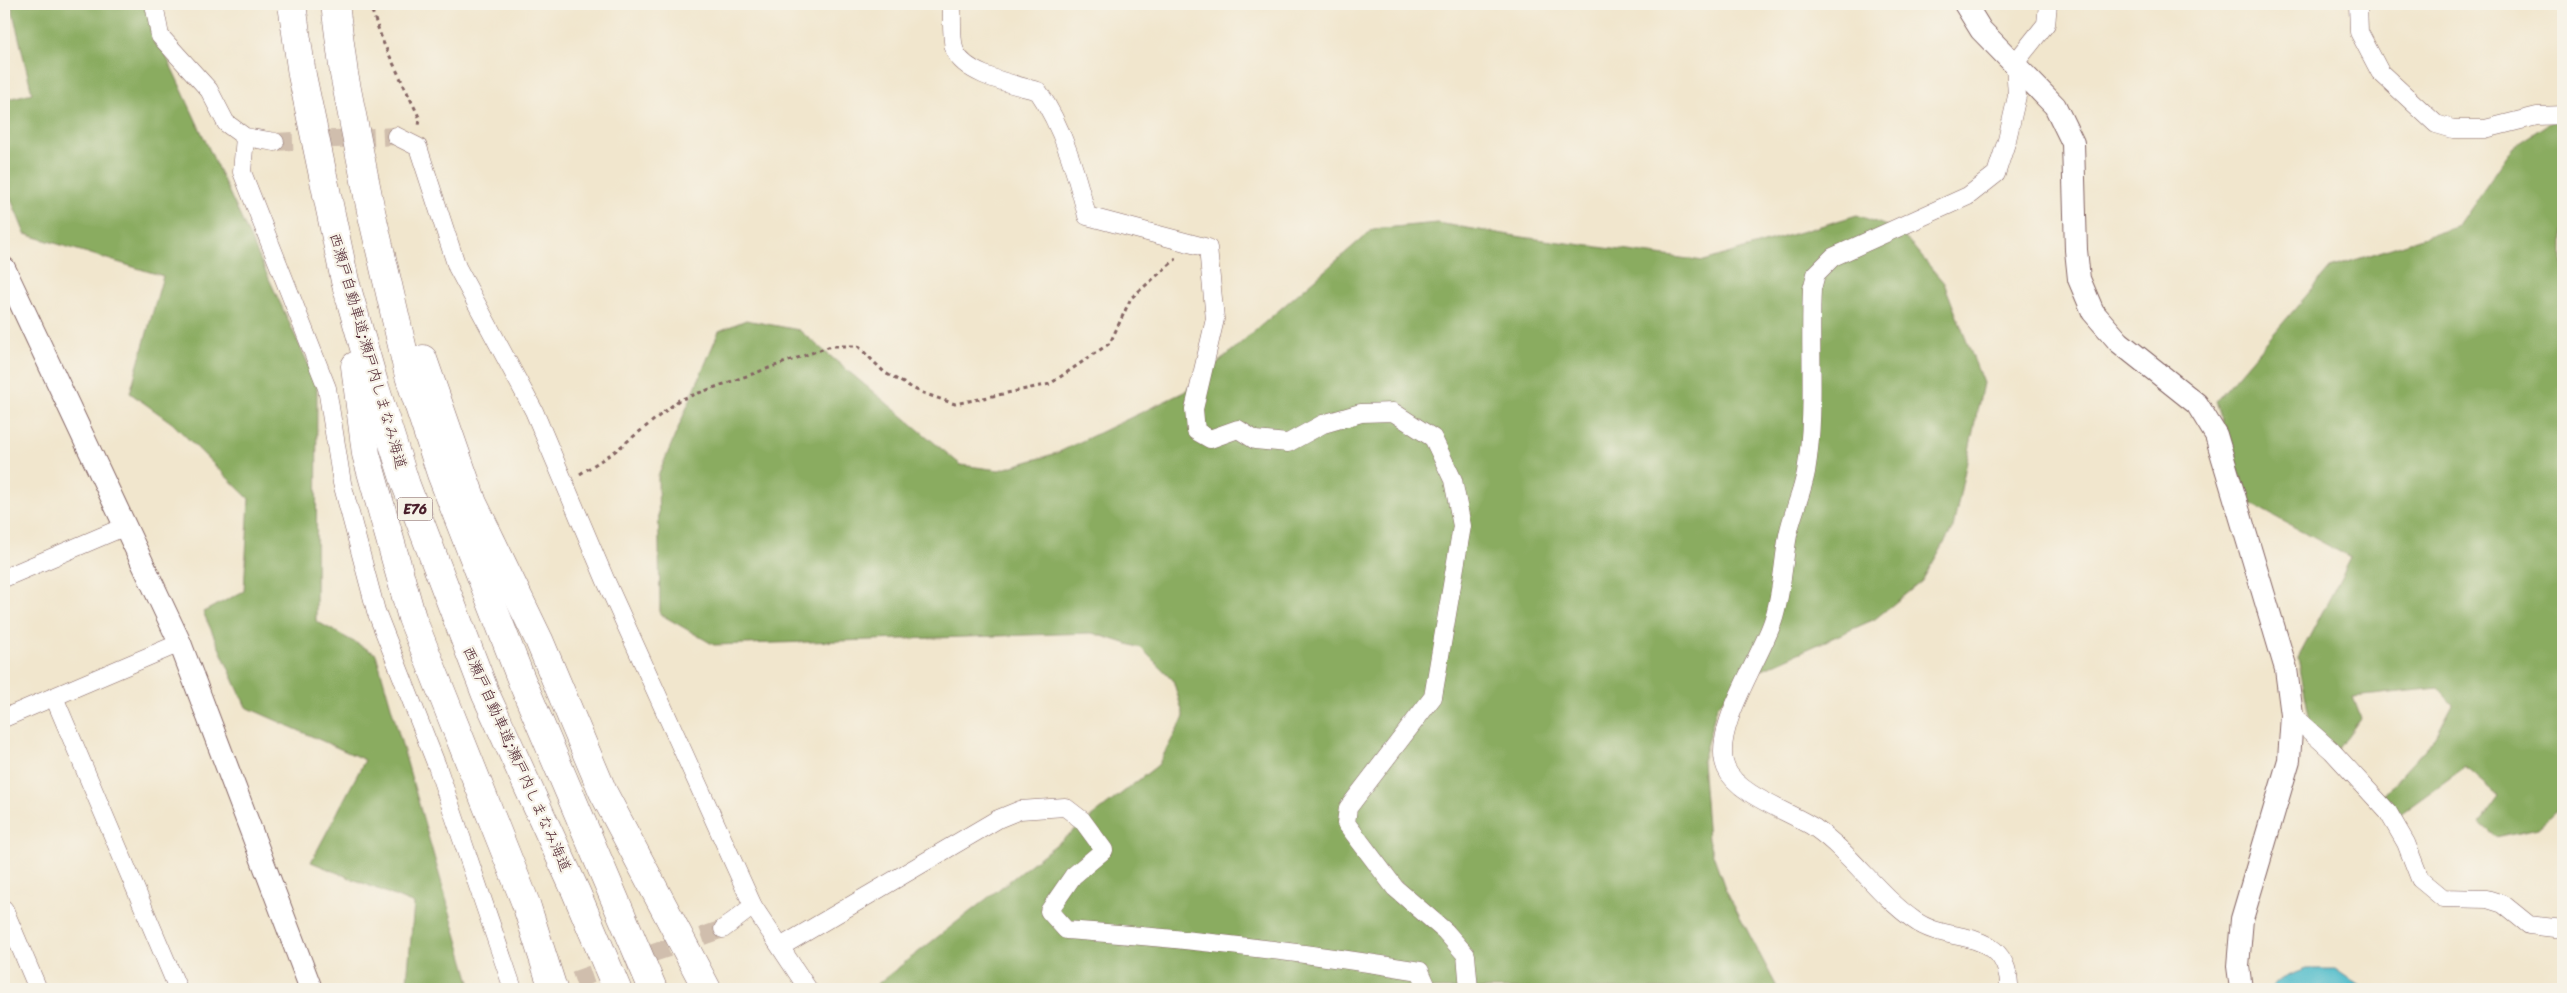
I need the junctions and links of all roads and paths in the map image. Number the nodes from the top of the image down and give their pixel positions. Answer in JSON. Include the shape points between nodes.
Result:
{"nodes":[{"id":1,"x":154,"y":4,"type":"edge"},
{"id":2,"x":292,"y":4,"type":"edge"},
{"id":3,"x":335,"y":4,"type":"edge"},
{"id":4,"x":952,"y":4,"type":"edge"},
{"id":5,"x":1965,"y":4,"type":"edge"},
{"id":6,"x":2048,"y":4,"type":"edge"},
{"id":7,"x":2358,"y":4,"type":"edge"},
{"id":8,"x":372,"y":11,"type":"dead end"},
{"id":9,"x":2015,"y":63,"type":"junction"},
{"id":10,"x":2563,"y":115,"type":"edge"},
{"id":11,"x":396,"y":136,"type":"tunnel mouth"},
{"id":12,"x":245,"y":137,"type":"junction"},
{"id":13,"x":275,"y":142,"type":"tunnel mouth"},
{"id":14,"x":418,"y":147,"type":"junction"},
{"id":15,"x":371,"y":211,"type":"junction"},
{"id":16,"x":1208,"y":248,"type":"junction"},
{"id":17,"x":4,"y":268,"type":"edge"},
{"id":18,"x":345,"y":281,"type":"junction"},
{"id":19,"x":565,"y":484,"type":"junction"},
{"id":20,"x":126,"y":526,"type":"junction"},
{"id":21,"x":4,"y":576,"type":"edge"},
{"id":22,"x":180,"y":643,"type":"junction"},
{"id":23,"x":54,"y":697,"type":"junction"},
{"id":24,"x":2292,"y":715,"type":"junction"},
{"id":25,"x":4,"y":718,"type":"edge"},
{"id":26,"x":753,"y":906,"type":"junction"},
{"id":27,"x":4,"y":909,"type":"edge"},
{"id":28,"x":723,"y":929,"type":"tunnel mouth"},
{"id":29,"x":2563,"y":929,"type":"edge"},
{"id":30,"x":782,"y":946,"type":"junction"},
{"id":31,"x":38,"y":989,"type":"edge"},
{"id":32,"x":178,"y":989,"type":"edge"},
{"id":33,"x":311,"y":989,"type":"edge"},
{"id":34,"x":513,"y":989,"type":"edge"},
{"id":35,"x":552,"y":989,"type":"edge"},
{"id":36,"x":617,"y":989,"type":"edge"},
{"id":37,"x":653,"y":989,"type":"edge"},
{"id":38,"x":707,"y":989,"type":"edge"},
{"id":39,"x":808,"y":989,"type":"edge"},
{"id":40,"x":1428,"y":989,"type":"edge"},
{"id":41,"x":1469,"y":989,"type":"edge"},
{"id":42,"x":2009,"y":989,"type":"edge"},
{"id":43,"x":2242,"y":989,"type":"edge"}],
"edges":[{"from":1,"to":12,"type":"street","via":[[160,36],[209,90],[226,123]]},
{"from":2,"to":18,"type":"highway","name":"西瀬戸自動車道;瀬戸内しまなみ海道","number":"E76","via":[[302,75]]},
{"from":3,"to":15,"type":"highway","number":"E76","via":[[344,74]]},
{"from":4,"to":16,"type":"street","via":[[954,50],[968,67],[1038,91],[1053,112],[1087,216]]},
{"from":5,"to":9,"type":"street","via":[[1981,30]]},
{"from":6,"to":9,"type":"street","via":[[2046,24]]},
{"from":7,"to":10,"type":"street","via":[[2359,32],[2380,72],[2436,124],[2453,129],[2484,129],[2537,116]]},
{"from":8,"to":14,"type":"path","via":[[383,42],[420,119]]},
{"from":9,"to":24,"type":"street","via":[[2055,106],[2073,143],[2078,279],[2093,312],[2119,342],[2197,404],[2216,436],[2286,669]]},
{"from":9,"to":42,"type":"street","via":[[2018,96],[1996,174],[1968,196],[1833,257],[1816,274],[1812,289],[1811,403],[1806,472],[1789,532],[1773,621],[1728,720],[1723,747],[1726,768],[1745,791],[1815,828],[1847,854],[1914,920],[1938,933],[1982,941],[1996,952],[2010,977]]},
{"from":11,"to":14,"type":"street"},
{"from":12,"to":13,"type":"street"},
{"from":12,"to":34,"type":"street","via":[[242,172],[327,388],[342,484],[376,611],[437,766]]},
{"from":14,"to":19,"type":"street","via":[[457,267],[534,412]]},
{"from":15,"to":37,"type":"highway","number":"E76","via":[[409,376],[441,474],[521,679]]},
{"from":15,"to":38,"type":"highway","via":[[473,503],[539,640],[603,792]]},
{"from":16,"to":19,"type":"path","via":[[1179,256],[1131,298],[1110,343],[1050,384],[955,404],[920,392],[885,373],[858,346],[831,346],[679,400],[614,452]]},
{"from":16,"to":41,"type":"street","via":[[1215,319],[1194,409],[1196,432],[1210,440],[1238,429],[1255,440],[1288,443],[1323,424],[1361,414],[1393,412],[1433,438],[1453,480],[1462,526],[1433,697],[1348,808],[1346,823],[1395,888],[1466,955]]},
{"from":17,"to":20,"type":"street"},
{"from":18,"to":35,"type":"highway","via":[[366,454],[412,618],[526,904]]},
{"from":18,"to":36,"type":"highway","name":"西瀬戸自動車道;瀬戸内しまなみ海道","number":"E76","via":[[406,485],[486,695]]},
{"from":19,"to":26,"type":"street"},
{"from":20,"to":21,"type":"street"},
{"from":20,"to":22,"type":"street"},
{"from":22,"to":23,"type":"street"},
{"from":22,"to":33,"type":"street"},
{"from":23,"to":25,"type":"street"},
{"from":23,"to":32,"type":"street"},
{"from":24,"to":29,"type":"street","via":[[2332,751],[2388,812],[2406,843],[2420,879],[2443,898],[2487,899],[2503,904],[2529,925]]},
{"from":24,"to":43,"type":"street","via":[[2289,760],[2242,919],[2238,966]]},
{"from":26,"to":28,"type":"street"},
{"from":26,"to":30,"type":"street"},
{"from":27,"to":31,"type":"street"},
{"from":30,"to":39,"type":"street"},
{"from":30,"to":40,"type":"street","via":[[998,819],[1020,810],[1065,807],[1082,820],[1104,850],[1073,876],[1049,911],[1066,930],[1317,954],[1420,971]]}]}
